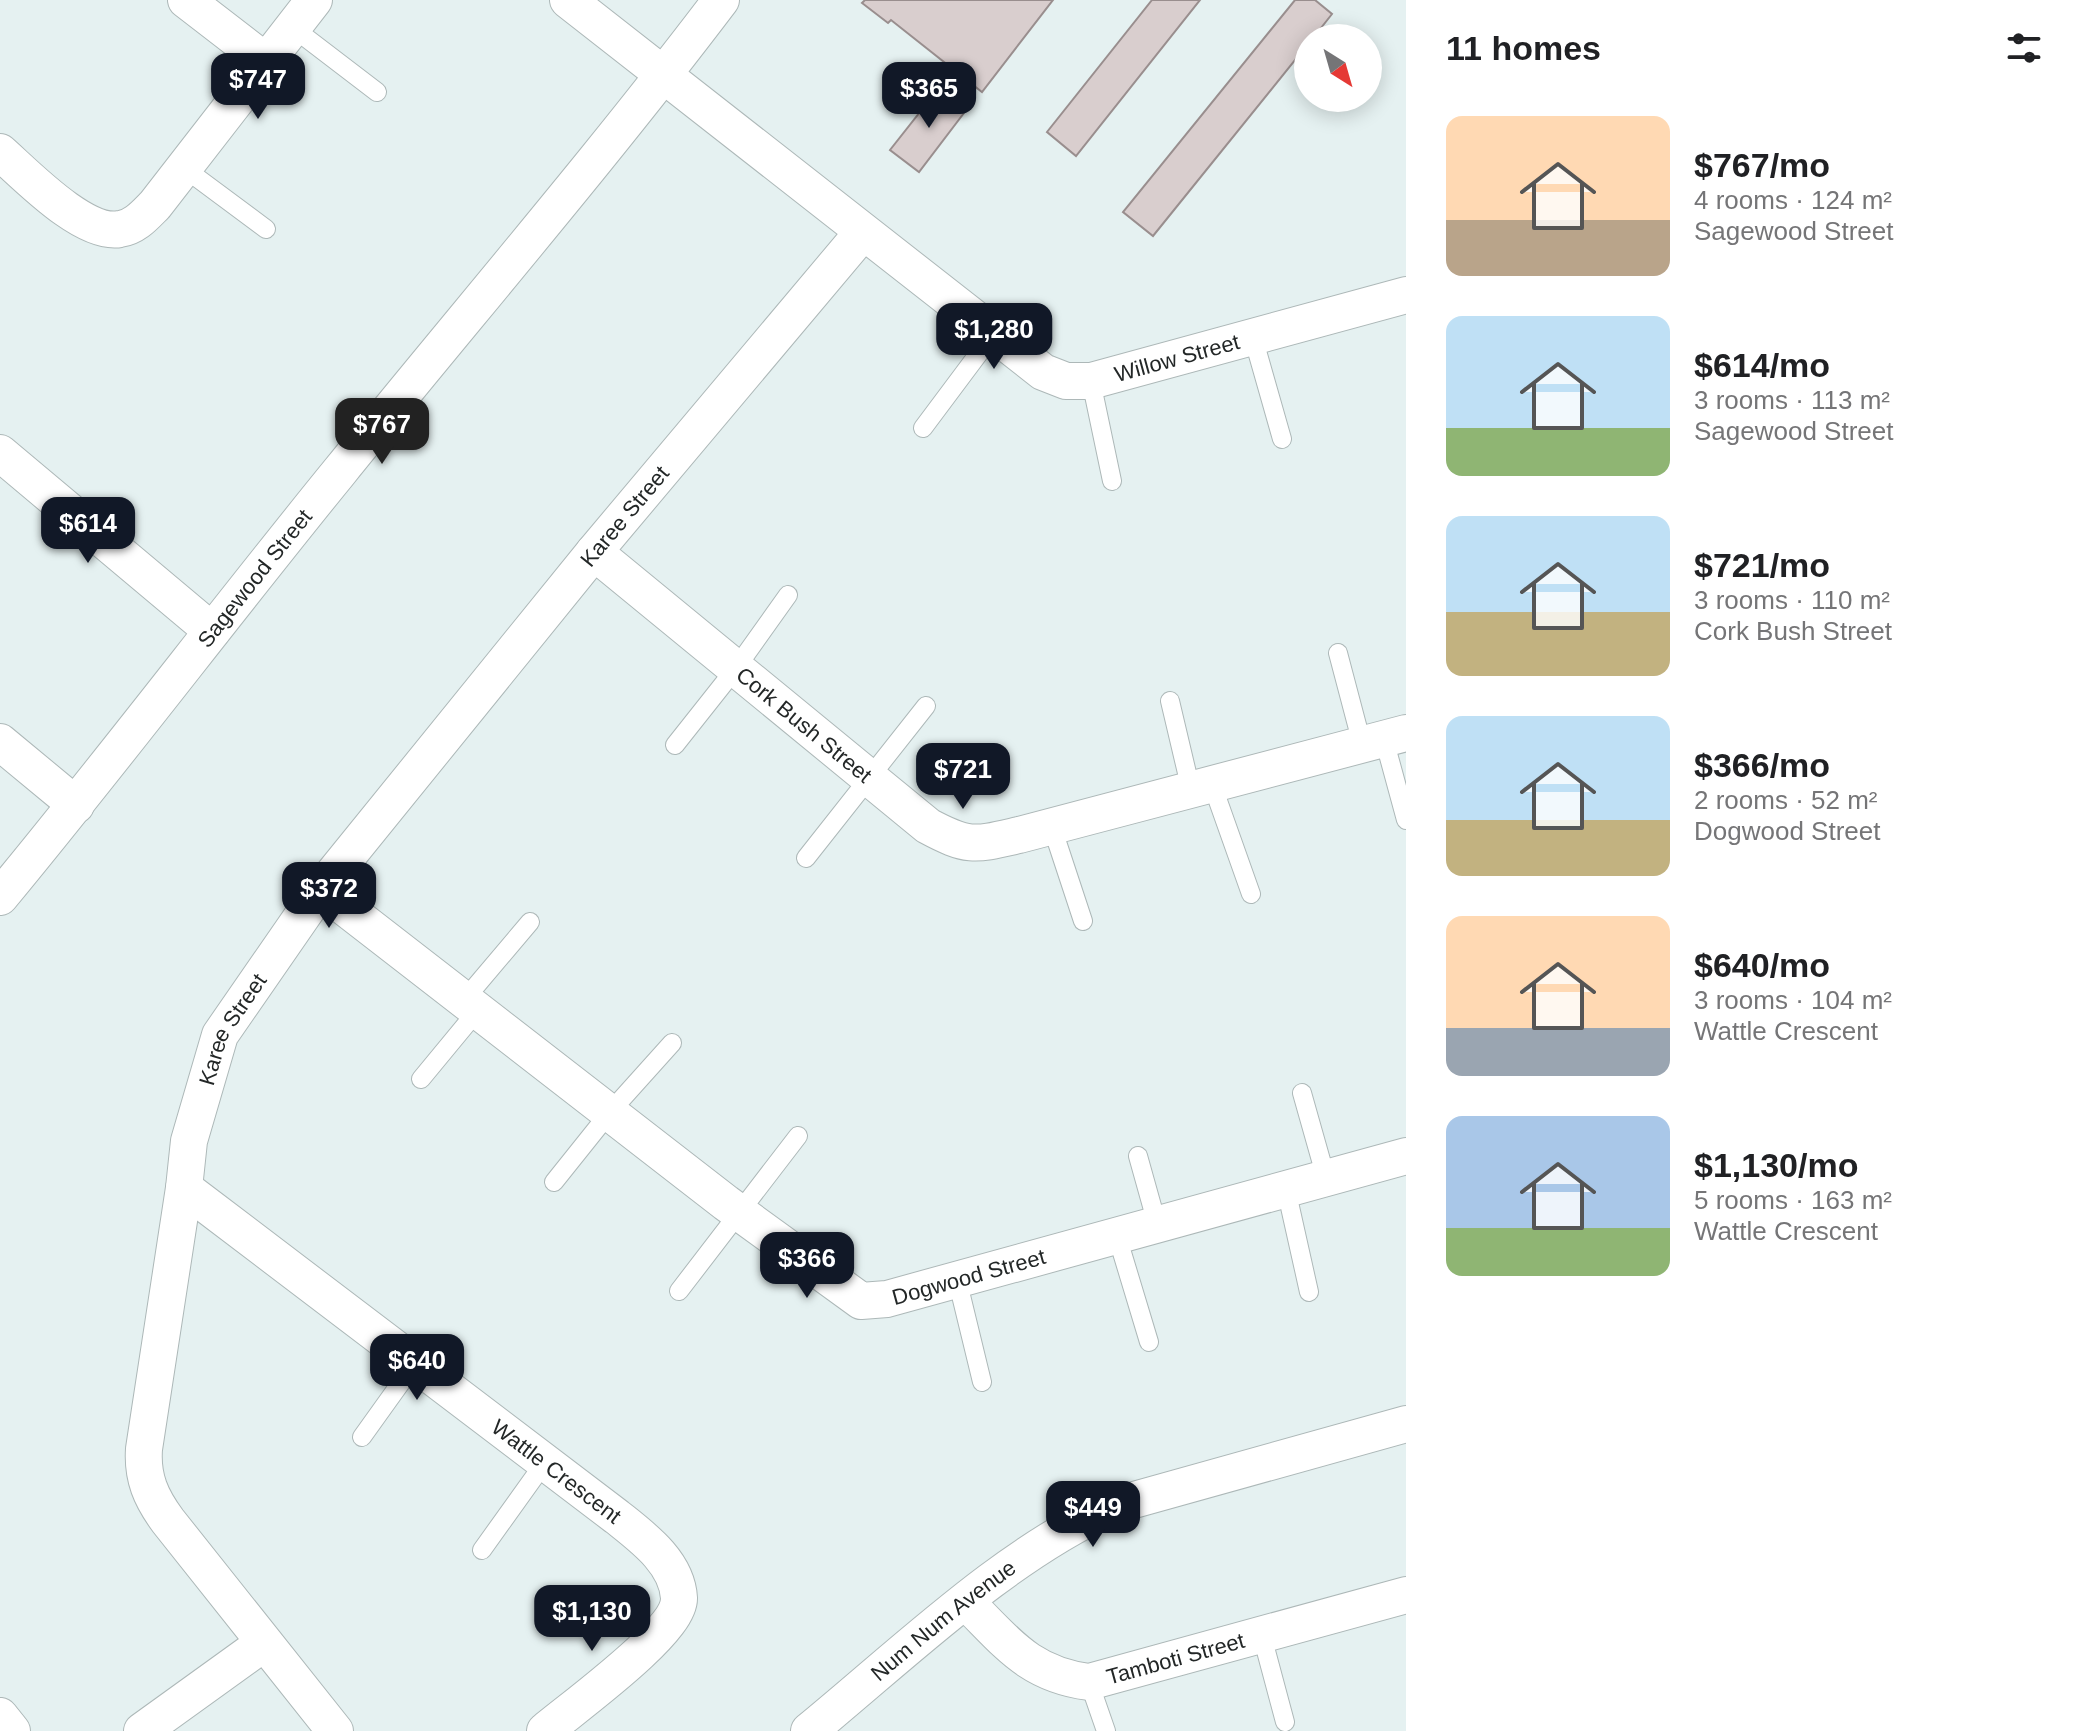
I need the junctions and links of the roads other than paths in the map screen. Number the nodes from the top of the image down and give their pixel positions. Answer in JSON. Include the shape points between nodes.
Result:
{"nodes":[{"id":1,"x":186,"y":0,"type":"edge"},
{"id":2,"x":568,"y":0,"type":"edge"},
{"id":3,"x":721,"y":0,"type":"edge"},
{"id":4,"x":303,"y":14,"type":"edge"},
{"id":5,"x":265,"y":61,"type":"junction"},
{"id":6,"x":663,"y":75,"type":"junction"},
{"id":7,"x":377,"y":92,"type":"dead end"},
{"id":8,"x":0,"y":152,"type":"edge"},
{"id":9,"x":184,"y":168,"type":"junction"},
{"id":10,"x":266,"y":229,"type":"dead end"},
{"id":11,"x":863,"y":232,"type":"junction"},
{"id":12,"x":1406,"y":295,"type":"edge"},
{"id":13,"x":994,"y":333,"type":"junction"},
{"id":14,"x":1253,"y":337,"type":"junction"},
{"id":15,"x":1091,"y":381,"type":"junction"},
{"id":16,"x":923,"y":428,"type":"dead end"},
{"id":17,"x":1282,"y":439,"type":"dead end"},
{"id":18,"x":0,"y":453,"type":"edge"},
{"id":19,"x":1112,"y":481,"type":"dead end"},
{"id":20,"x":594,"y":552,"type":"junction"},
{"id":21,"x":788,"y":595,"type":"dead end"},
{"id":22,"x":212,"y":631,"type":"junction"},
{"id":23,"x":1338,"y":653,"type":"dead end"},
{"id":24,"x":736,"y":668,"type":"junction"},
{"id":25,"x":1170,"y":701,"type":"dead end"},
{"id":26,"x":926,"y":706,"type":"dead end"},
{"id":27,"x":1384,"y":739,"type":"edge"},
{"id":28,"x":0,"y":742,"type":"edge"},
{"id":29,"x":675,"y":745,"type":"dead end"},
{"id":30,"x":870,"y":778,"type":"junction"},
{"id":31,"x":1202,"y":787,"type":"junction"},
{"id":32,"x":76,"y":805,"type":"junction"},
{"id":33,"x":1406,"y":820,"type":"edge"},
{"id":34,"x":1052,"y":827,"type":"junction"},
{"id":35,"x":806,"y":858,"type":"dead end"},
{"id":36,"x":321,"y":889,"type":"junction"},
{"id":37,"x":1251,"y":894,"type":"dead end"},
{"id":38,"x":0,"y":897,"type":"edge"},
{"id":39,"x":1083,"y":921,"type":"dead end"},
{"id":40,"x":530,"y":922,"type":"dead end"},
{"id":41,"x":471,"y":1005,"type":"junction"},
{"id":42,"x":672,"y":1043,"type":"dead end"},
{"id":43,"x":421,"y":1079,"type":"dead end"},
{"id":44,"x":1302,"y":1093,"type":"dead end"},
{"id":45,"x":610,"y":1112,"type":"junction"},
{"id":46,"x":798,"y":1136,"type":"dead end"},
{"id":47,"x":1138,"y":1156,"type":"dead end"},
{"id":48,"x":1406,"y":1156,"type":"edge"},
{"id":49,"x":1326,"y":1178,"type":"junction"},
{"id":50,"x":554,"y":1182,"type":"dead end"},
{"id":51,"x":184,"y":1188,"type":"junction"},
{"id":52,"x":1286,"y":1189,"type":"junction"},
{"id":53,"x":739,"y":1212,"type":"junction"},
{"id":54,"x":1157,"y":1224,"type":"junction"},
{"id":55,"x":1117,"y":1236,"type":"junction"},
{"id":56,"x":957,"y":1279,"type":"junction"},
{"id":57,"x":679,"y":1291,"type":"dead end"},
{"id":58,"x":1309,"y":1292,"type":"dead end"},
{"id":59,"x":1149,"y":1342,"type":"dead end"},
{"id":60,"x":415,"y":1363,"type":"junction"},
{"id":61,"x":982,"y":1382,"type":"dead end"},
{"id":62,"x":1406,"y":1424,"type":"edge"},
{"id":63,"x":362,"y":1437,"type":"dead end"},
{"id":64,"x":545,"y":1462,"type":"junction"},
{"id":65,"x":482,"y":1550,"type":"dead end"},
{"id":66,"x":1406,"y":1595,"type":"edge"},
{"id":67,"x":966,"y":1602,"type":"junction"},
{"id":68,"x":1262,"y":1636,"type":"junction"},
{"id":69,"x":264,"y":1643,"type":"junction"},
{"id":70,"x":1089,"y":1682,"type":"junction"},
{"id":71,"x":0,"y":1716,"type":"edge"},
{"id":72,"x":1285,"y":1722,"type":"dead end"},
{"id":73,"x":12,"y":1731,"type":"edge"},
{"id":74,"x":142,"y":1731,"type":"edge"},
{"id":75,"x":335,"y":1731,"type":"edge"},
{"id":76,"x":545,"y":1731,"type":"edge"},
{"id":77,"x":809,"y":1731,"type":"edge"},
{"id":78,"x":1106,"y":1731,"type":"edge"}],
"edges":[{"from":1,"to":5,"type":"street"},
{"from":2,"to":6,"type":"street","name":"Willow Street"},
{"from":3,"to":6,"type":"street","name":"Sagewood Street"},
{"from":4,"to":5,"type":"street"},
{"from":4,"to":7,"type":"lane"},
{"from":5,"to":9,"type":"street"},
{"from":6,"to":11,"type":"street","name":"Willow Street"},
{"from":6,"to":22,"type":"street","name":"Sagewood Street"},
{"from":8,"to":9,"type":"street","via":[[86,222],[116,231],[143,218]]},
{"from":9,"to":10,"type":"lane"},
{"from":11,"to":13,"type":"street","name":"Willow Street"},
{"from":11,"to":20,"type":"street","name":"Karee Street"},
{"from":12,"to":14,"type":"street","name":"Willow Street"},
{"from":13,"to":15,"type":"street","name":"Willow Street","via":[[1043,372],[1066,381]]},
{"from":13,"to":16,"type":"lane"},
{"from":14,"to":15,"type":"street","name":"Willow Street"},
{"from":14,"to":17,"type":"lane"},
{"from":15,"to":19,"type":"lane"},
{"from":18,"to":22,"type":"street"},
{"from":20,"to":24,"type":"street","name":"Cork Bush Street"},
{"from":20,"to":36,"type":"street","name":"Karee Street"},
{"from":21,"to":24,"type":"lane"},
{"from":22,"to":32,"type":"street","name":"Sagewood Street"},
{"from":23,"to":27,"type":"lane"},
{"from":24,"to":29,"type":"lane"},
{"from":24,"to":30,"type":"street","name":"Cork Bush Street"},
{"from":25,"to":31,"type":"lane"},
{"from":26,"to":30,"type":"lane"},
{"from":27,"to":31,"type":"street","name":"Cork Bush Street"},
{"from":27,"to":33,"type":"lane"},
{"from":28,"to":32,"type":"street"},
{"from":30,"to":34,"type":"street","name":"Cork Bush Street","via":[[928,826],[958,842],[983,843]]},
{"from":30,"to":35,"type":"lane"},
{"from":31,"to":34,"type":"street","name":"Cork Bush Street"},
{"from":31,"to":37,"type":"lane"},
{"from":32,"to":38,"type":"street","name":"Sagewood Street"},
{"from":34,"to":39,"type":"lane"},
{"from":36,"to":41,"type":"street","name":"Dogwood Street"},
{"from":36,"to":51,"type":"street","name":"Karee Street","via":[[220,1035],[189,1141]]},
{"from":40,"to":41,"type":"lane"},
{"from":41,"to":43,"type":"lane"},
{"from":41,"to":45,"type":"street","name":"Dogwood Street"},
{"from":42,"to":45,"type":"lane"},
{"from":44,"to":49,"type":"lane"},
{"from":45,"to":50,"type":"lane"},
{"from":45,"to":53,"type":"street","name":"Dogwood Street"},
{"from":46,"to":53,"type":"lane"},
{"from":47,"to":54,"type":"lane"},
{"from":48,"to":49,"type":"street","name":"Dogwood Street"},
{"from":49,"to":52,"type":"street","name":"Dogwood Street"},
{"from":51,"to":60,"type":"street","name":"Wattle Crescent"},
{"from":51,"to":69,"type":"street","name":"Karee Street","via":[[144,1449],[145,1481],[155,1503]]},
{"from":52,"to":54,"type":"street","name":"Dogwood Street"},
{"from":52,"to":58,"type":"lane"},
{"from":53,"to":56,"type":"street","name":"Dogwood Street","via":[[861,1301]]},
{"from":53,"to":57,"type":"lane"},
{"from":54,"to":55,"type":"street","name":"Dogwood Street"},
{"from":55,"to":56,"type":"street","name":"Dogwood Street"},
{"from":55,"to":59,"type":"lane"},
{"from":56,"to":61,"type":"lane"},
{"from":60,"to":63,"type":"lane"},
{"from":60,"to":64,"type":"street","name":"Wattle Crescent"},
{"from":62,"to":67,"type":"street","name":"Num Num Avenue","via":[[1116,1505],[1053,1538]]},
{"from":64,"to":65,"type":"lane"},
{"from":64,"to":76,"type":"street","name":"Wattle Crescent","via":[[661,1556],[679,1601],[662,1633]]},
{"from":66,"to":68,"type":"street","name":"Tamboti Street"},
{"from":67,"to":70,"type":"street","name":"Tamboti Street","via":[[1018,1655],[1065,1679]]},
{"from":67,"to":77,"type":"street","name":"Num Num Avenue"},
{"from":68,"to":70,"type":"street","name":"Tamboti Street"},
{"from":68,"to":72,"type":"lane"},
{"from":69,"to":74,"type":"street"},
{"from":69,"to":75,"type":"street","name":"Karee Street"},
{"from":70,"to":78,"type":"lane"},
{"from":71,"to":73,"type":"street"}]}
